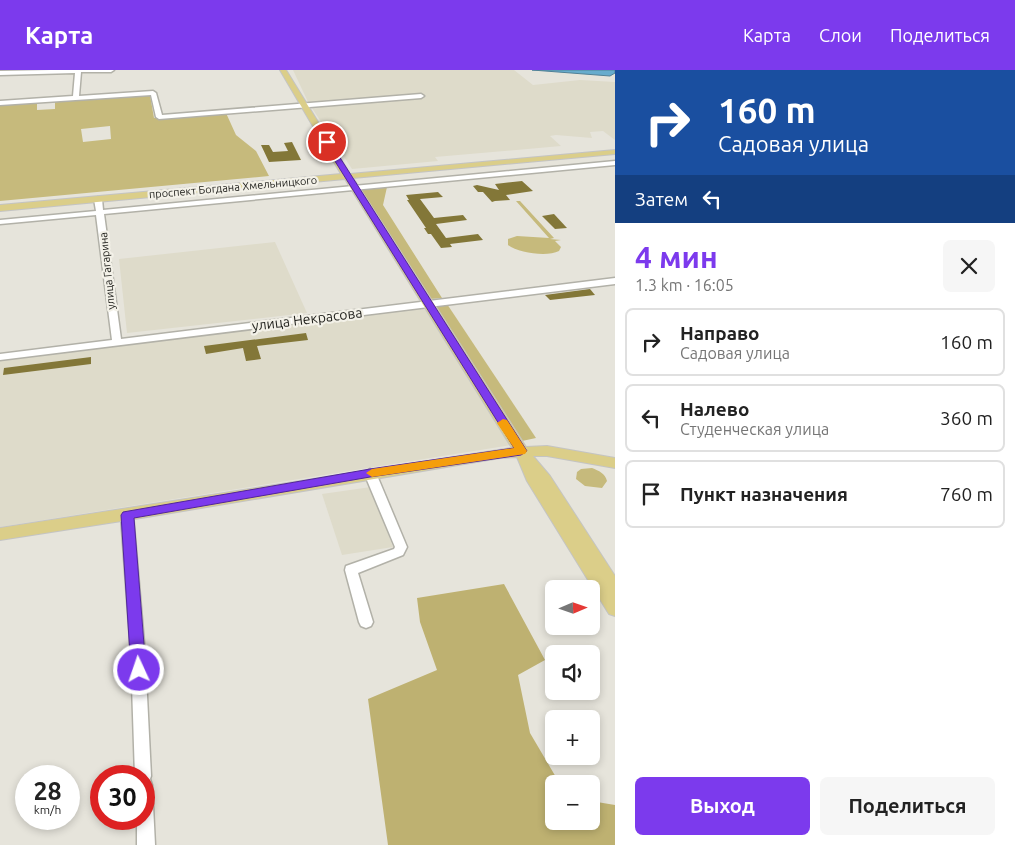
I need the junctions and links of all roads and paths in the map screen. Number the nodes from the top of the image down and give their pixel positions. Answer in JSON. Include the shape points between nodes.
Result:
{"nodes":[{"id":1,"x":111,"y":70,"type":"edge"},
{"id":2,"x":283,"y":70,"type":"edge"},
{"id":3,"x":78,"y":72,"type":"junction"},
{"id":4,"x":0,"y":73,"type":"edge"},
{"id":5,"x":421,"y":96,"type":"dead end"},
{"id":6,"x":76,"y":98,"type":"junction"},
{"id":7,"x":0,"y":103,"type":"edge"},
{"id":8,"x":305,"y":106,"type":"junction"},
{"id":9,"x":615,"y":152,"type":"edge"},
{"id":10,"x":615,"y":163,"type":"edge"},
{"id":11,"x":347,"y":177,"type":"junction"},
{"id":12,"x":355,"y":188,"type":"junction"},
{"id":13,"x":98,"y":200,"type":"junction"},
{"id":14,"x":0,"y":208,"type":"edge"},
{"id":15,"x":100,"y":212,"type":"junction"},
{"id":16,"x":0,"y":222,"type":"edge"},
{"id":17,"x":615,"y":281,"type":"edge"},
{"id":18,"x":428,"y":304,"type":"junction"},
{"id":19,"x":117,"y":342,"type":"junction"},
{"id":20,"x":0,"y":357,"type":"edge"},
{"id":21,"x":521,"y":451,"type":"junction"},
{"id":22,"x":615,"y":463,"type":"edge"},
{"id":23,"x":370,"y":473,"type":"junction"},
{"id":24,"x":127,"y":515,"type":"junction"},
{"id":25,"x":0,"y":534,"type":"edge"},
{"id":26,"x":615,"y":589,"type":"edge"},
{"id":27,"x":615,"y":609,"type":"edge"},
{"id":28,"x":366,"y":622,"type":"dead end"},
{"id":29,"x":143,"y":765,"type":"edge"},
{"id":30,"x":146,"y":830,"type":"edge"},
{"id":31,"x":146,"y":845,"type":"edge"}],
"edges":[{"from":1,"to":3,"type":"street"},
{"from":2,"to":8,"type":"main road"},
{"from":3,"to":4,"type":"street"},
{"from":3,"to":6,"type":"street"},
{"from":5,"to":8,"type":"street"},
{"from":6,"to":7,"type":"street"},
{"from":6,"to":8,"type":"street","via":[[153,93],[159,117]]},
{"from":8,"to":11,"type":"main road"},
{"from":9,"to":11,"type":"main road","name":"проспект Богдана Хмельницкого"},
{"from":10,"to":12,"type":"street"},
{"from":11,"to":12,"type":"main road"},
{"from":11,"to":13,"type":"main road","name":"проспект Богдана Хмельницкого"},
{"from":12,"to":15,"type":"street"},
{"from":12,"to":18,"type":"main road"},
{"from":13,"to":14,"type":"main road","name":"проспект Богдана Хмельницкого"},
{"from":13,"to":15,"type":"street","name":"улица Гагарина"},
{"from":15,"to":16,"type":"street"},
{"from":15,"to":19,"type":"street","name":"улица Гагарина"},
{"from":17,"to":18,"type":"street","name":"улица Некрасова"},
{"from":18,"to":19,"type":"street","name":"улица Некрасова"},
{"from":18,"to":21,"type":"main road"},
{"from":19,"to":20,"type":"street","name":"улица Некрасова"},
{"from":21,"to":22,"type":"main road","via":[[567,453]]},
{"from":21,"to":23,"type":"main road"},
{"from":21,"to":26,"type":"main road","via":[[546,479]]},
{"from":21,"to":27,"type":"main road","via":[[534,481]]},
{"from":23,"to":24,"type":"main road"},
{"from":23,"to":28,"type":"street","via":[[401,547],[399,552],[351,570]]},
{"from":24,"to":25,"type":"main road"},
{"from":24,"to":29,"type":"street"},
{"from":30,"to":31,"type":"street"}]}
